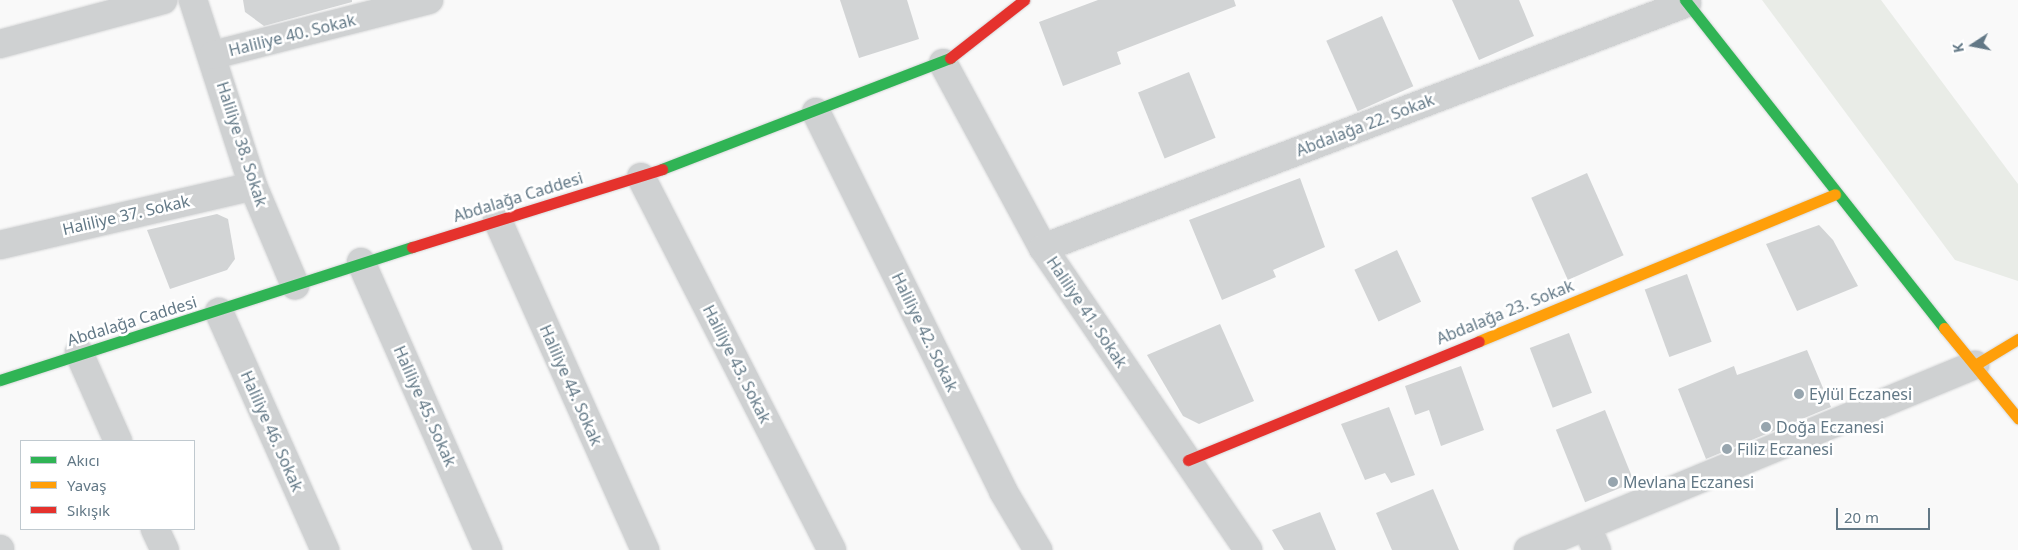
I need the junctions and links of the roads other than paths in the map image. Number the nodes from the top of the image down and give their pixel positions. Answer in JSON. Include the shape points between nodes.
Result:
{"nodes":[{"id":1,"x":162,"y":0,"type":"edge"},
{"id":2,"x":193,"y":0,"type":"edge"},
{"id":3,"x":429,"y":0,"type":"edge"},
{"id":4,"x":1024,"y":0,"type":"edge"},
{"id":5,"x":1686,"y":1,"type":"edge"},
{"id":6,"x":0,"y":44,"type":"edge"},
{"id":7,"x":214,"y":55,"type":"junction"},
{"id":8,"x":943,"y":63,"type":"junction"},
{"id":9,"x":816,"y":112,"type":"junction"},
{"id":10,"x":641,"y":177,"type":"junction"},
{"id":11,"x":253,"y":186,"type":"junction"},
{"id":12,"x":1835,"y":194,"type":"junction"},
{"id":13,"x":496,"y":219,"type":"junction"},
{"id":14,"x":0,"y":245,"type":"edge"},
{"id":15,"x":1043,"y":248,"type":"junction"},
{"id":16,"x":361,"y":262,"type":"junction"},
{"id":17,"x":295,"y":285,"type":"junction"},
{"id":18,"x":219,"y":312,"type":"junction"},
{"id":19,"x":2018,"y":338,"type":"edge"},
{"id":20,"x":80,"y":353,"type":"junction"},
{"id":21,"x":1975,"y":365,"type":"junction"},
{"id":22,"x":0,"y":380,"type":"edge"},
{"id":23,"x":2018,"y":418,"type":"edge"},
{"id":24,"x":118,"y":440,"type":"edge"},
{"id":25,"x":1188,"y":460,"type":"junction"},
{"id":26,"x":156,"y":530,"type":"edge"},
{"id":27,"x":1592,"y":538,"type":"edge"},
{"id":28,"x":165,"y":550,"type":"edge"},
{"id":29,"x":325,"y":550,"type":"edge"},
{"id":30,"x":488,"y":550,"type":"edge"},
{"id":31,"x":645,"y":550,"type":"edge"},
{"id":32,"x":832,"y":550,"type":"edge"},
{"id":33,"x":1038,"y":550,"type":"edge"},
{"id":34,"x":1248,"y":550,"type":"edge"},
{"id":35,"x":1528,"y":550,"type":"edge"}],
"edges":[{"from":1,"to":6,"type":"street"},
{"from":2,"to":7,"type":"street","name":"Haliliye 38. Sokak"},
{"from":3,"to":7,"type":"street","name":"Haliliye 40. Sokak"},
{"from":4,"to":8,"type":"street","name":"Abdalağa Caddesi"},
{"from":5,"to":12,"type":"street"},
{"from":5,"to":15,"type":"street","name":"Abdalağa 22. Sokak"},
{"from":7,"to":11,"type":"street","name":"Haliliye 38. Sokak"},
{"from":8,"to":9,"type":"street","name":"Abdalağa Caddesi"},
{"from":8,"to":15,"type":"street","name":"Haliliye 41. Sokak"},
{"from":9,"to":10,"type":"street","name":"Abdalağa Caddesi"},
{"from":9,"to":33,"type":"street","name":"Haliliye 42. Sokak","via":[[1004,491]]},
{"from":10,"to":13,"type":"street","name":"Abdalağa Caddesi"},
{"from":10,"to":32,"type":"street","name":"Haliliye 43. Sokak"},
{"from":11,"to":14,"type":"street","name":"Haliliye 37. Sokak"},
{"from":11,"to":17,"type":"street","name":"Haliliye 38. Sokak"},
{"from":12,"to":21,"type":"street"},
{"from":12,"to":25,"type":"street","name":"Abdalağa 23. Sokak"},
{"from":13,"to":16,"type":"street","name":"Abdalağa Caddesi"},
{"from":13,"to":31,"type":"street","name":"Haliliye 44. Sokak"},
{"from":15,"to":25,"type":"street","name":"Haliliye 41. Sokak"},
{"from":16,"to":17,"type":"street","name":"Abdalağa Caddesi"},
{"from":16,"to":30,"type":"street","name":"Haliliye 45. Sokak"},
{"from":17,"to":18,"type":"street","name":"Abdalağa Caddesi"},
{"from":18,"to":20,"type":"street","name":"Abdalağa Caddesi"},
{"from":18,"to":29,"type":"street","name":"Haliliye 46. Sokak"},
{"from":19,"to":21,"type":"street"},
{"from":20,"to":22,"type":"street","name":"Abdalağa Caddesi"},
{"from":20,"to":24,"type":"street"},
{"from":21,"to":23,"type":"street"},
{"from":21,"to":27,"type":"street"},
{"from":25,"to":34,"type":"street","name":"Haliliye 41. Sokak"},
{"from":26,"to":28,"type":"street"},
{"from":27,"to":35,"type":"street"}]}
